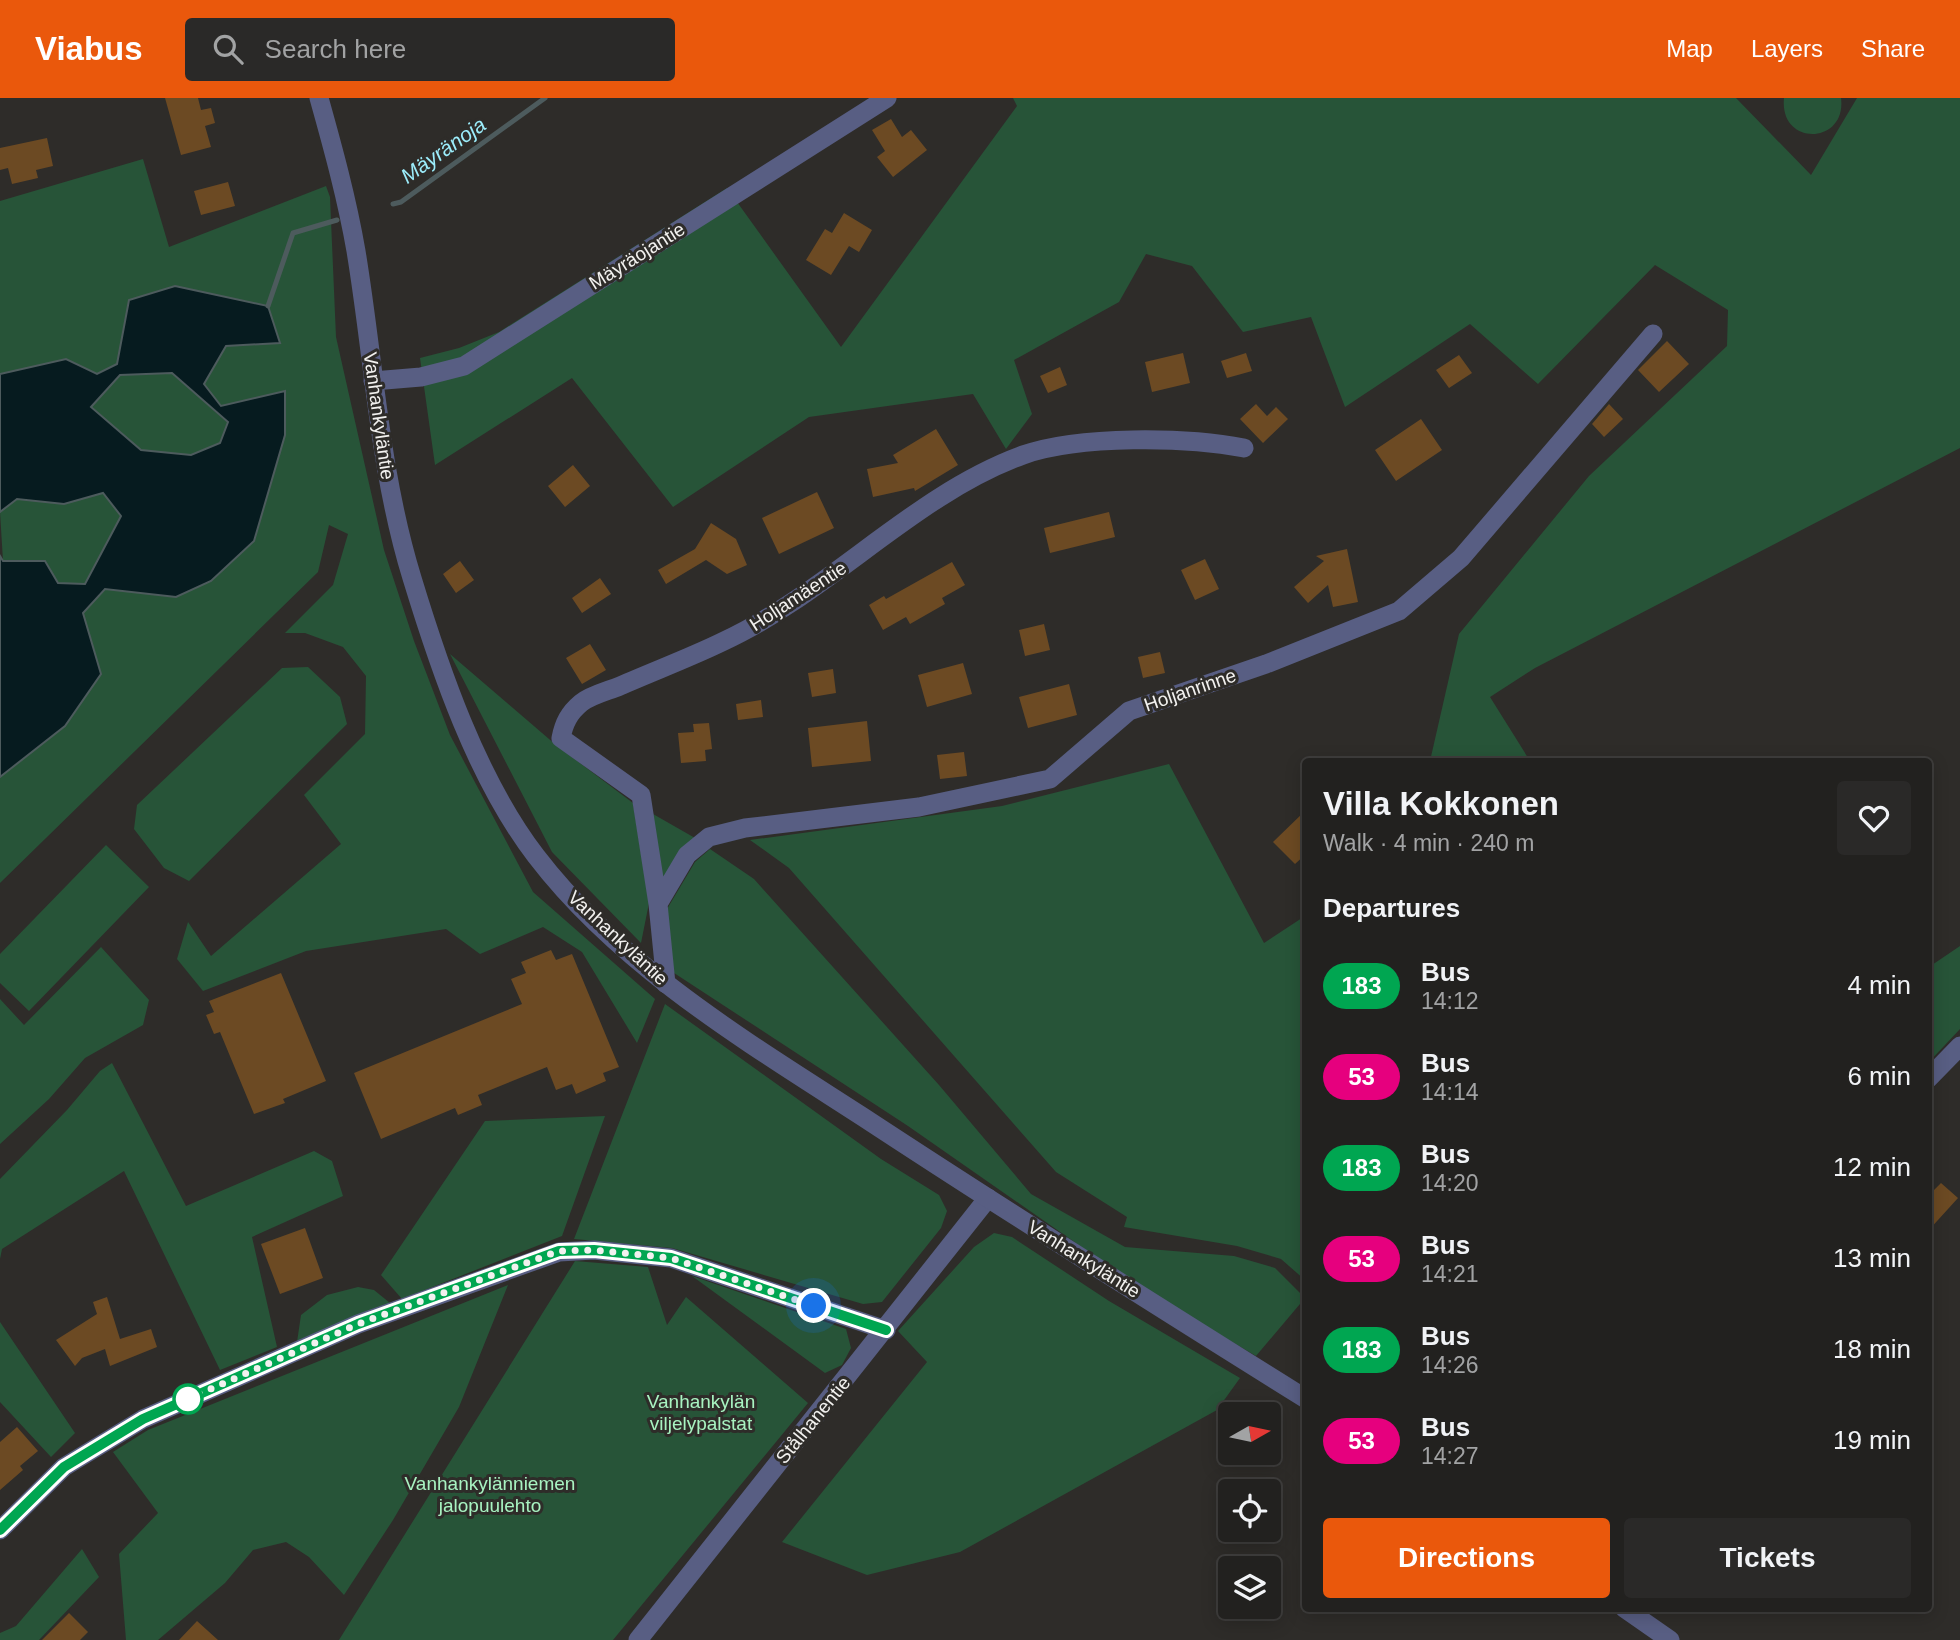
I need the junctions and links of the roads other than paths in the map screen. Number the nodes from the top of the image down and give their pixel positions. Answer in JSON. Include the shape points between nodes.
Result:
{"nodes":[{"id":1,"x":318,"y":98,"type":"edge"},
{"id":2,"x":887,"y":98,"type":"edge"},
{"id":3,"x":1653,"y":334,"type":"dead end"},
{"id":4,"x":373,"y":381,"type":"junction"},
{"id":5,"x":1244,"y":448,"type":"dead end"},
{"id":6,"x":659,"y":904,"type":"junction"},
{"id":7,"x":666,"y":984,"type":"junction"},
{"id":8,"x":1960,"y":1046,"type":"edge"},
{"id":9,"x":1932,"y":1075,"type":"edge"},
{"id":10,"x":988,"y":1199,"type":"junction"},
{"id":11,"x":886,"y":1330,"type":"junction"},
{"id":12,"x":1302,"y":1396,"type":"edge"},
{"id":13,"x":0,"y":1530,"type":"edge"},
{"id":14,"x":1630,"y":1612,"type":"edge"},
{"id":15,"x":638,"y":1640,"type":"edge"},
{"id":16,"x":1670,"y":1640,"type":"edge"}],
"edges":[{"from":1,"to":4,"type":"street","name":"Vanhankyläntie","via":[[349,218]]},
{"from":2,"to":4,"type":"street","name":"Mäyräojantie","via":[[464,366],[421,377]]},
{"from":3,"to":6,"type":"street","name":"Holjanrinne","via":[[1461,558],[1399,611],[1266,664],[1129,711],[1051,779],[919,807],[758,826],[709,837],[687,855]]},
{"from":4,"to":7,"type":"street","name":"Vanhankyläntie","via":[[389,492],[410,574],[435,650],[486,774],[542,864],[584,911]]},
{"from":5,"to":6,"type":"street","name":"Holjamäentie","via":[[1162,439],[1025,455],[961,483],[768,619],[583,702],[564,721],[561,738],[641,795]]},
{"from":6,"to":7,"type":"street","name":"Holjamäentie"},
{"from":7,"to":10,"type":"street","name":"Vanhankyläntie"},
{"from":8,"to":9,"type":"street"},
{"from":10,"to":11,"type":"street","name":"Stålhanentie"},
{"from":10,"to":12,"type":"street","name":"Vanhankyläntie"},
{"from":11,"to":13,"type":"street","via":[[671,1258],[559,1251],[358,1324],[143,1419],[64,1467]]},
{"from":11,"to":15,"type":"street","name":"Stålhanentie"},
{"from":14,"to":16,"type":"street"}]}
